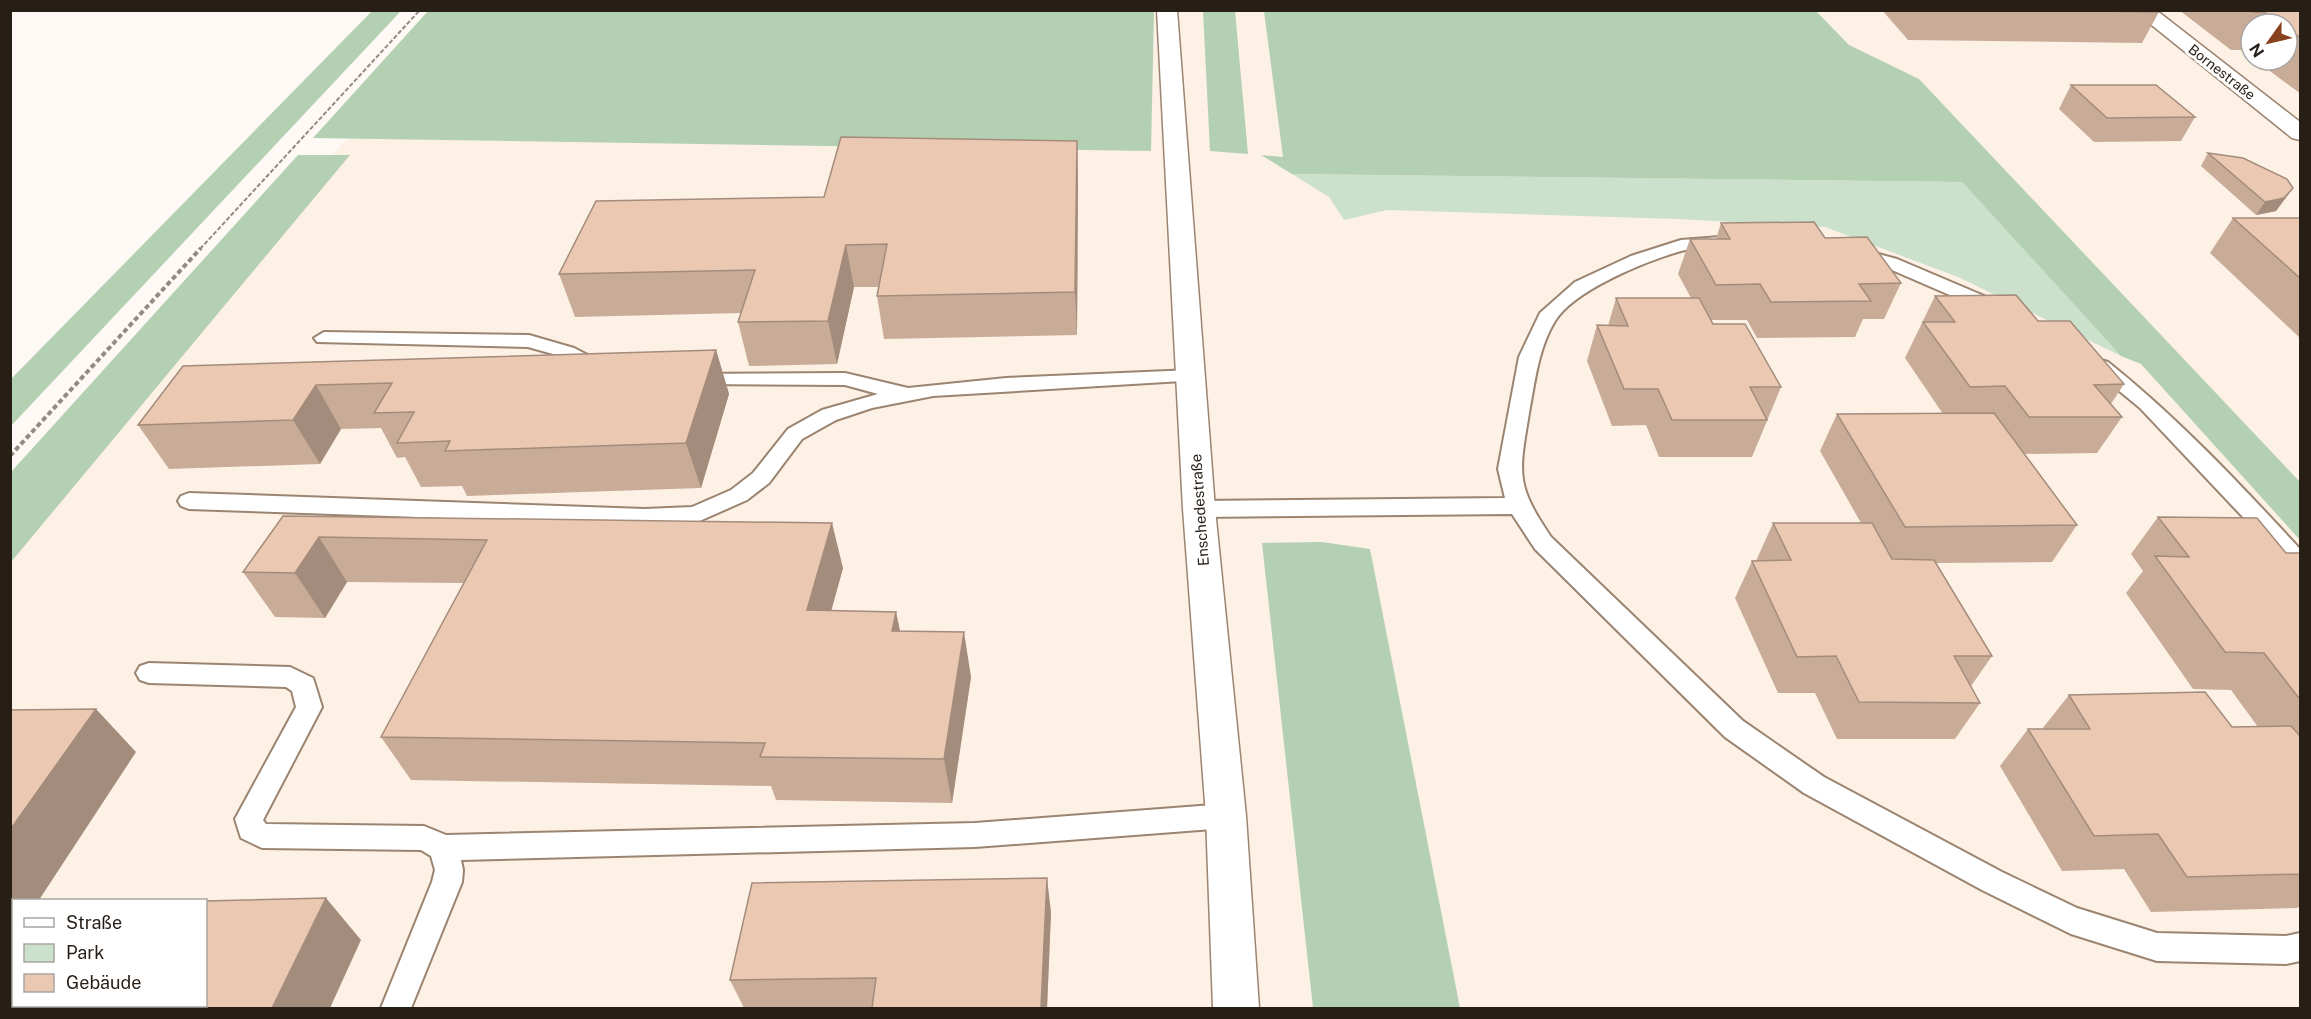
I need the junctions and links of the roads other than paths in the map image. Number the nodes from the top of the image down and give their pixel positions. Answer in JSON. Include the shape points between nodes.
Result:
{"nodes":[{"id":1,"x":1167,"y":10,"type":"edge"},
{"id":2,"x":2143,"y":10,"type":"edge"},
{"id":3,"x":2301,"y":133,"type":"edge"},
{"id":4,"x":1736,"y":241,"type":"edge"},
{"id":5,"x":1834,"y":247,"type":"edge"},
{"id":6,"x":2017,"y":319,"type":"edge"},
{"id":7,"x":324,"y":338,"type":"dead end"},
{"id":8,"x":2086,"y":357,"type":"edge"},
{"id":9,"x":616,"y":374,"type":"edge"},
{"id":10,"x":1192,"y":376,"type":"junction"},
{"id":11,"x":673,"y":378,"type":"edge"},
{"id":12,"x":905,"y":394,"type":"junction"},
{"id":13,"x":189,"y":501,"type":"dead end"},
{"id":14,"x":1518,"y":506,"type":"junction"},
{"id":15,"x":1199,"y":509,"type":"junction"},
{"id":16,"x":2301,"y":563,"type":"edge"},
{"id":17,"x":149,"y":673,"type":"dead end"},
{"id":18,"x":1226,"y":816,"type":"junction"},
{"id":19,"x":443,"y":848,"type":"junction"},
{"id":20,"x":2301,"y":947,"type":"edge"},
{"id":21,"x":396,"y":1008,"type":"edge"},
{"id":22,"x":1236,"y":1008,"type":"edge"}],
"edges":[{"from":1,"to":10,"type":"street","name":"Enschedestraße"},
{"from":2,"to":3,"type":"street","name":"Bornestraße"},
{"from":4,"to":14,"type":"lane","via":[[1681,245],[1637,260],[1582,286],[1547,317],[1529,357],[1509,469]]},
{"from":5,"to":6,"type":"lane","via":[[1890,263],[1977,298]]},
{"from":7,"to":9,"type":"lane","via":[[529,342],[545,344]]},
{"from":8,"to":16,"type":"lane","via":[[2147,403]]},
{"from":10,"to":12,"type":"lane","via":[[1006,384]]},
{"from":10,"to":15,"type":"street","name":"Enschedestraße"},
{"from":11,"to":12,"type":"lane","via":[[845,379]]},
{"from":12,"to":13,"type":"lane","via":[[829,415],[795,434],[761,478],[739,495],[695,514],[645,517]]},
{"from":14,"to":15,"type":"lane"},
{"from":14,"to":20,"type":"lane","via":[[1543,543],[1734,729],[1814,785],[2071,920],[2157,947]]},
{"from":15,"to":18,"type":"street","name":"Enschedestraße"},
{"from":17,"to":19,"type":"lane","via":[[290,676],[304,685],[309,707],[249,819],[251,829],[262,836],[424,838]]},
{"from":18,"to":19,"type":"lane","via":[[975,836]]},
{"from":18,"to":22,"type":"street","name":"Enschedestraße"},
{"from":19,"to":21,"type":"lane","via":[[449,870],[447,882]]}]}
